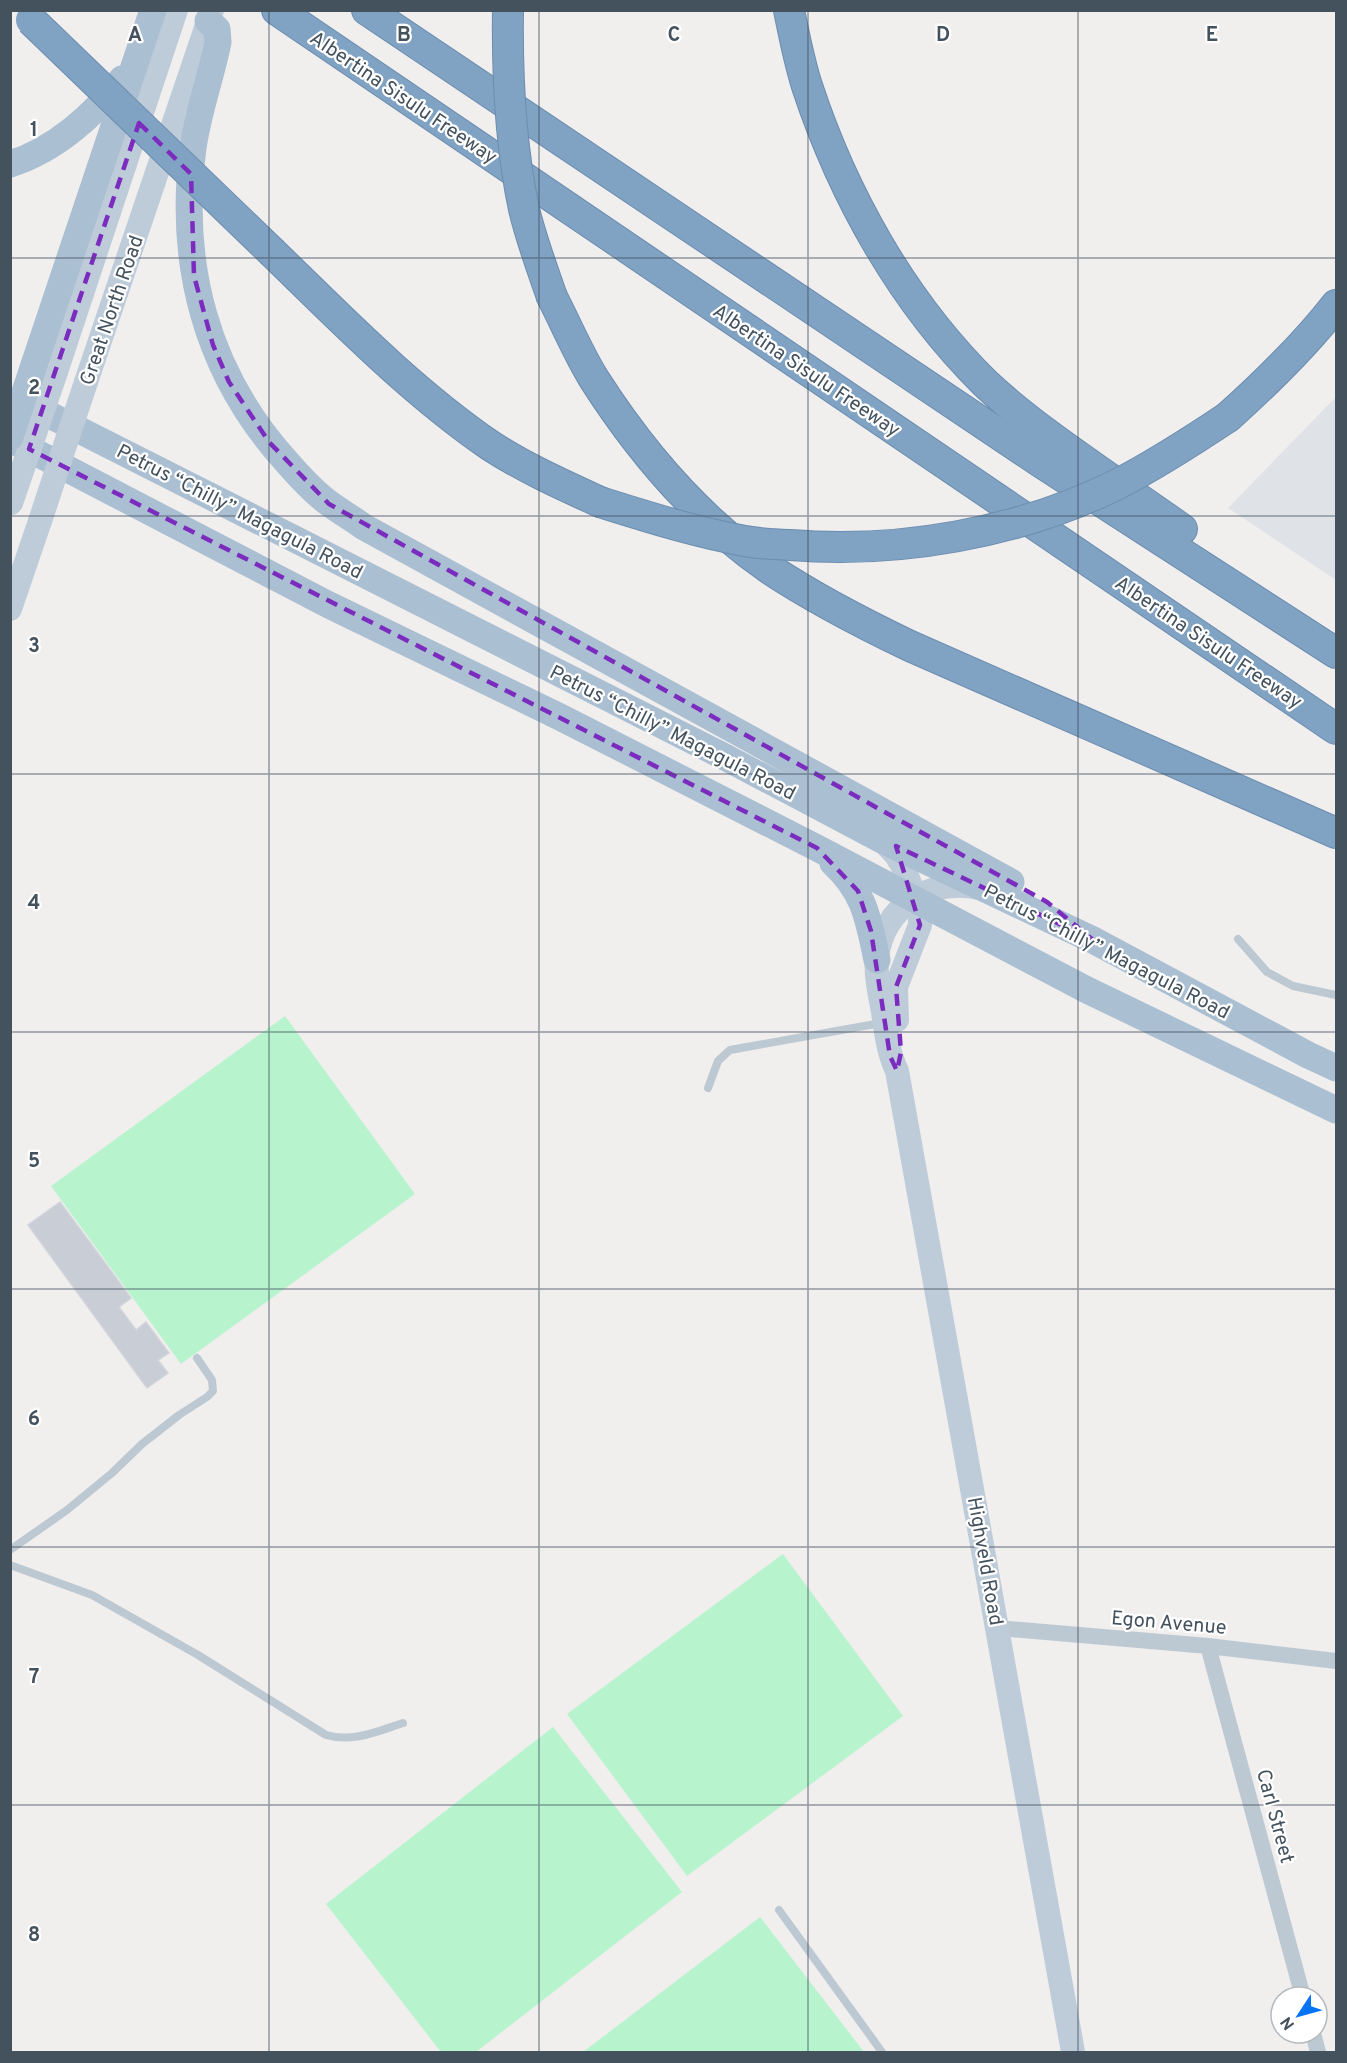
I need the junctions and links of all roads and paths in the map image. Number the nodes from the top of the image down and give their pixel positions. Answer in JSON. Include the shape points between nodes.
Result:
{"nodes":[{"id":1,"x":153,"y":10,"type":"edge"},
{"id":2,"x":176,"y":10,"type":"edge"},
{"id":3,"x":277,"y":10,"type":"edge"},
{"id":4,"x":367,"y":10,"type":"edge"},
{"id":5,"x":508,"y":10,"type":"edge"},
{"id":6,"x":789,"y":10,"type":"edge"},
{"id":7,"x":26,"y":15,"type":"edge"},
{"id":8,"x":210,"y":15,"type":"edge"},
{"id":9,"x":138,"y":57,"type":"junction"},
{"id":10,"x":10,"y":164,"type":"edge"},
{"id":11,"x":1336,"y":305,"type":"edge"},
{"id":12,"x":45,"y":367,"type":"junction"},
{"id":13,"x":10,"y":395,"type":"edge"},
{"id":14,"x":10,"y":438,"type":"edge"},
{"id":15,"x":10,"y":448,"type":"edge"},
{"id":16,"x":80,"y":476,"type":"junction"},
{"id":17,"x":11,"y":504,"type":"edge"},
{"id":18,"x":10,"y":609,"type":"edge"},
{"id":19,"x":1327,"y":647,"type":"edge"},
{"id":20,"x":1336,"y":729,"type":"edge"},
{"id":21,"x":1336,"y":833,"type":"edge"},
{"id":22,"x":882,"y":840,"type":"junction"},
{"id":23,"x":817,"y":849,"type":"junction"},
{"id":24,"x":990,"y":890,"type":"junction"},
{"id":25,"x":915,"y":898,"type":"junction"},
{"id":26,"x":1238,"y":939,"type":"dead end"},
{"id":27,"x":1093,"y":940,"type":"junction"},
{"id":28,"x":877,"y":960,"type":"junction"},
{"id":29,"x":1336,"y":995,"type":"edge"},
{"id":30,"x":885,"y":1022,"type":"junction"},
{"id":31,"x":1336,"y":1068,"type":"edge"},
{"id":32,"x":897,"y":1071,"type":"junction"},
{"id":33,"x":708,"y":1088,"type":"dead end"},
{"id":34,"x":1336,"y":1110,"type":"edge"},
{"id":35,"x":197,"y":1358,"type":"dead end"},
{"id":36,"x":10,"y":1550,"type":"edge"},
{"id":37,"x":10,"y":1565,"type":"edge"},
{"id":38,"x":998,"y":1628,"type":"junction"},
{"id":39,"x":1208,"y":1646,"type":"junction"},
{"id":40,"x":1336,"y":1661,"type":"edge"},
{"id":41,"x":403,"y":1724,"type":"dead end"},
{"id":42,"x":778,"y":1910,"type":"dead end"},
{"id":43,"x":1300,"y":1985,"type":"edge"},
{"id":44,"x":882,"y":2052,"type":"edge"},
{"id":45,"x":1073,"y":2052,"type":"edge"}],
"edges":[{"from":1,"to":9,"type":"main road"},
{"from":2,"to":12,"type":"street","name":"Great North Road"},
{"from":3,"to":20,"type":"highway","name":"Albertina Sisulu Freeway"},
{"from":4,"to":19,"type":"highway","via":[[1042,463]]},
{"from":5,"to":21,"type":"highway","bridge":true,"via":[[507,78],[513,143],[524,209],[552,297],[593,377],[629,430],[696,506],[768,568],[852,619]]},
{"from":6,"to":19,"type":"highway","via":[[806,83],[844,180],[891,266],[955,351],[986,383],[1064,448],[1287,601]]},
{"from":7,"to":11,"type":"highway","bridge":true,"via":[[367,344],[492,446],[600,502],[746,541],[822,548],[929,541],[1000,527],[1069,505],[1115,485],[1228,417],[1276,373]]},
{"from":8,"to":18,"type":"street","name":"Great North Road","bridge":true},
{"from":8,"to":27,"type":"main road","via":[[219,42],[193,146],[189,207],[194,276],[213,345],[229,382],[269,442],[298,475],[329,504],[364,527],[1047,902]]},
{"from":9,"to":10,"type":"main road","via":[[108,96],[76,127],[44,149]]},
{"from":9,"to":12,"type":"main road"},
{"from":12,"to":14,"type":"main road","bridge":true},
{"from":12,"to":17,"type":"street","name":"Great North Road","bridge":true},
{"from":13,"to":22,"type":"main road","name":"Petrus “Chilly” Magagula Road"},
{"from":14,"to":16,"type":"main road","name":"Petrus “Chilly” Magagula Road"},
{"from":15,"to":16,"type":"main road"},
{"from":16,"to":23,"type":"main road","name":"Petrus “Chilly” Magagula Road"},
{"from":22,"to":24,"type":"main road","name":"Petrus “Chilly” Magagula Road"},
{"from":22,"to":25,"type":"street","name":"Highveld Road","via":[[905,870]]},
{"from":23,"to":25,"type":"main road","name":"Petrus “Chilly” Magagula Road"},
{"from":23,"to":28,"type":"main road","via":[[858,891]]},
{"from":24,"to":25,"type":"street","name":"Highveld Road","via":[[952,884]]},
{"from":24,"to":27,"type":"main road","name":"Petrus “Chilly” Magagula Road"},
{"from":25,"to":28,"type":"street","name":"Highveld Road","via":[[895,913],[888,924]]},
{"from":25,"to":32,"type":"street","name":"Highveld Road","via":[[920,925],[896,987],[901,1052]]},
{"from":25,"to":34,"type":"main road","name":"Petrus “Chilly” Magagula Road","via":[[1087,990]]},
{"from":26,"to":29,"type":"lane","via":[[1267,972],[1293,986]]},
{"from":27,"to":31,"type":"main road","name":"Petrus “Chilly” Magagula Road"},
{"from":28,"to":30,"type":"street","name":"Highveld Road"},
{"from":30,"to":32,"type":"street","name":"Highveld Road","via":[[890,1056]]},
{"from":30,"to":33,"type":"lane","via":[[730,1050],[718,1061]]},
{"from":32,"to":38,"type":"street","name":"Highveld Road"},
{"from":35,"to":36,"type":"lane","via":[[212,1380],[213,1390],[207,1397],[178,1415],[67,1510]]},
{"from":37,"to":41,"type":"lane","via":[[92,1595],[326,1735],[351,1738]]},
{"from":38,"to":39,"type":"street","name":"Egon Avenue"},
{"from":38,"to":45,"type":"street","name":"Highveld Road"},
{"from":39,"to":40,"type":"street","name":"Egon Avenue"},
{"from":39,"to":43,"type":"street","name":"Carl Street"},
{"from":42,"to":44,"type":"lane"}]}
